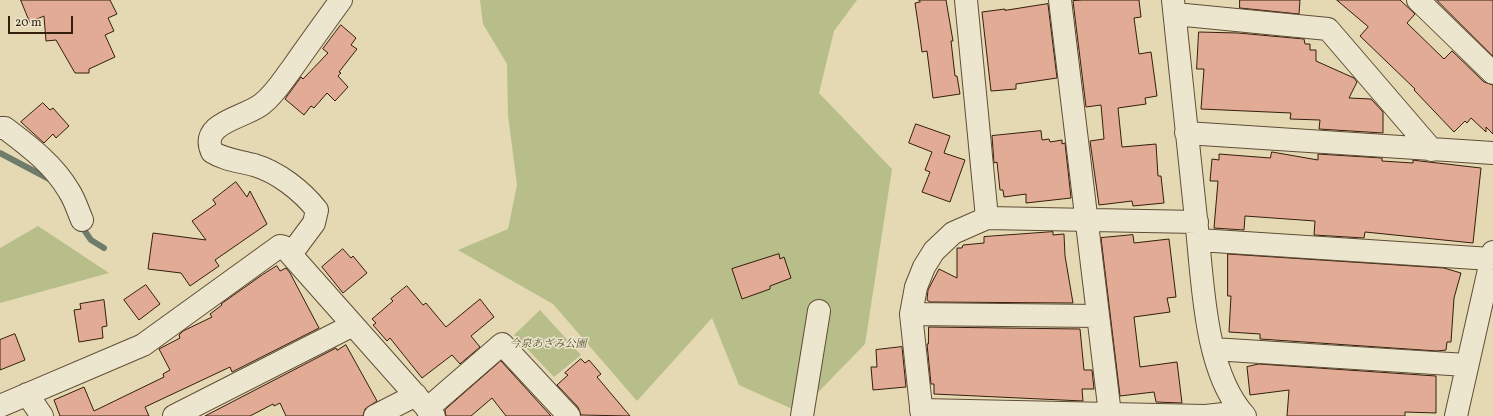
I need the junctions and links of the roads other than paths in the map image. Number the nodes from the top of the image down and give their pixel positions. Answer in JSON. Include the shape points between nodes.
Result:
{"nodes":[{"id":1,"x":341,"y":0,"type":"edge"},
{"id":2,"x":966,"y":0,"type":"edge"},
{"id":3,"x":1060,"y":0,"type":"edge"},
{"id":4,"x":1418,"y":0,"type":"edge"},
{"id":5,"x":1174,"y":7,"type":"edge"},
{"id":6,"x":1493,"y":73,"type":"edge"},
{"id":7,"x":0,"y":128,"type":"edge"},
{"id":8,"x":1186,"y":133,"type":"junction"},
{"id":9,"x":1432,"y":150,"type":"junction"},
{"id":10,"x":1493,"y":153,"type":"edge"},
{"id":11,"x":987,"y":218,"type":"junction"},
{"id":12,"x":82,"y":220,"type":"dead end"},
{"id":13,"x":1087,"y":221,"type":"junction"},
{"id":14,"x":1198,"y":231,"type":"junction"},
{"id":15,"x":291,"y":254,"type":"junction"},
{"id":16,"x":1492,"y":256,"type":"edge"},
{"id":17,"x":818,"y":311,"type":"dead end"},
{"id":18,"x":911,"y":314,"type":"junction"},
{"id":19,"x":1098,"y":316,"type":"junction"},
{"id":20,"x":354,"y":325,"type":"junction"},
{"id":21,"x":1213,"y":349,"type":"junction"},
{"id":22,"x":1466,"y":365,"type":"junction"},
{"id":23,"x":27,"y":394,"type":"junction"},
{"id":24,"x":0,"y":406,"type":"edge"},
{"id":25,"x":426,"y":407,"type":"edge"},
{"id":26,"x":922,"y":413,"type":"edge"},
{"id":27,"x":1110,"y":414,"type":"junction"},
{"id":28,"x":1243,"y":414,"type":"edge"},
{"id":29,"x":42,"y":416,"type":"edge"},
{"id":30,"x":174,"y":416,"type":"edge"},
{"id":31,"x":374,"y":416,"type":"edge"},
{"id":32,"x":569,"y":416,"type":"edge"},
{"id":33,"x":802,"y":416,"type":"edge"},
{"id":34,"x":1205,"y":416,"type":"edge"},
{"id":35,"x":1456,"y":416,"type":"edge"}],
"edges":[{"from":1,"to":15,"type":"street","via":[[270,98],[246,114],[217,126],[209,138],[212,152],[225,159],[256,166],[274,174],[292,185],[317,210],[314,223]]},
{"from":2,"to":11,"type":"street"},
{"from":3,"to":13,"type":"street"},
{"from":4,"to":6,"type":"street"},
{"from":5,"to":8,"type":"street"},
{"from":5,"to":9,"type":"street","via":[[1328,29]]},
{"from":7,"to":12,"type":"street","via":[[5,128],[31,147],[49,166],[69,191]]},
{"from":8,"to":9,"type":"street"},
{"from":8,"to":14,"type":"street"},
{"from":9,"to":10,"type":"street"},
{"from":11,"to":13,"type":"street"},
{"from":11,"to":18,"type":"street","via":[[953,233],[934,251],[916,287]]},
{"from":13,"to":14,"type":"street"},
{"from":13,"to":19,"type":"street"},
{"from":14,"to":16,"type":"street"},
{"from":14,"to":21,"type":"street","via":[[1204,296]]},
{"from":15,"to":20,"type":"street"},
{"from":15,"to":23,"type":"street","via":[[280,246],[143,345]]},
{"from":16,"to":22,"type":"street"},
{"from":17,"to":33,"type":"street"},
{"from":18,"to":19,"type":"street"},
{"from":18,"to":26,"type":"street"},
{"from":19,"to":27,"type":"street"},
{"from":20,"to":25,"type":"street"},
{"from":20,"to":30,"type":"street"},
{"from":21,"to":22,"type":"street"},
{"from":21,"to":28,"type":"street","via":[[1221,377]]},
{"from":22,"to":35,"type":"street"},
{"from":23,"to":24,"type":"street"},
{"from":23,"to":29,"type":"street"},
{"from":25,"to":31,"type":"street"},
{"from":25,"to":32,"type":"street","via":[[502,344]]},
{"from":26,"to":27,"type":"street"},
{"from":27,"to":34,"type":"street"},
{"from":28,"to":34,"type":"street"}]}
